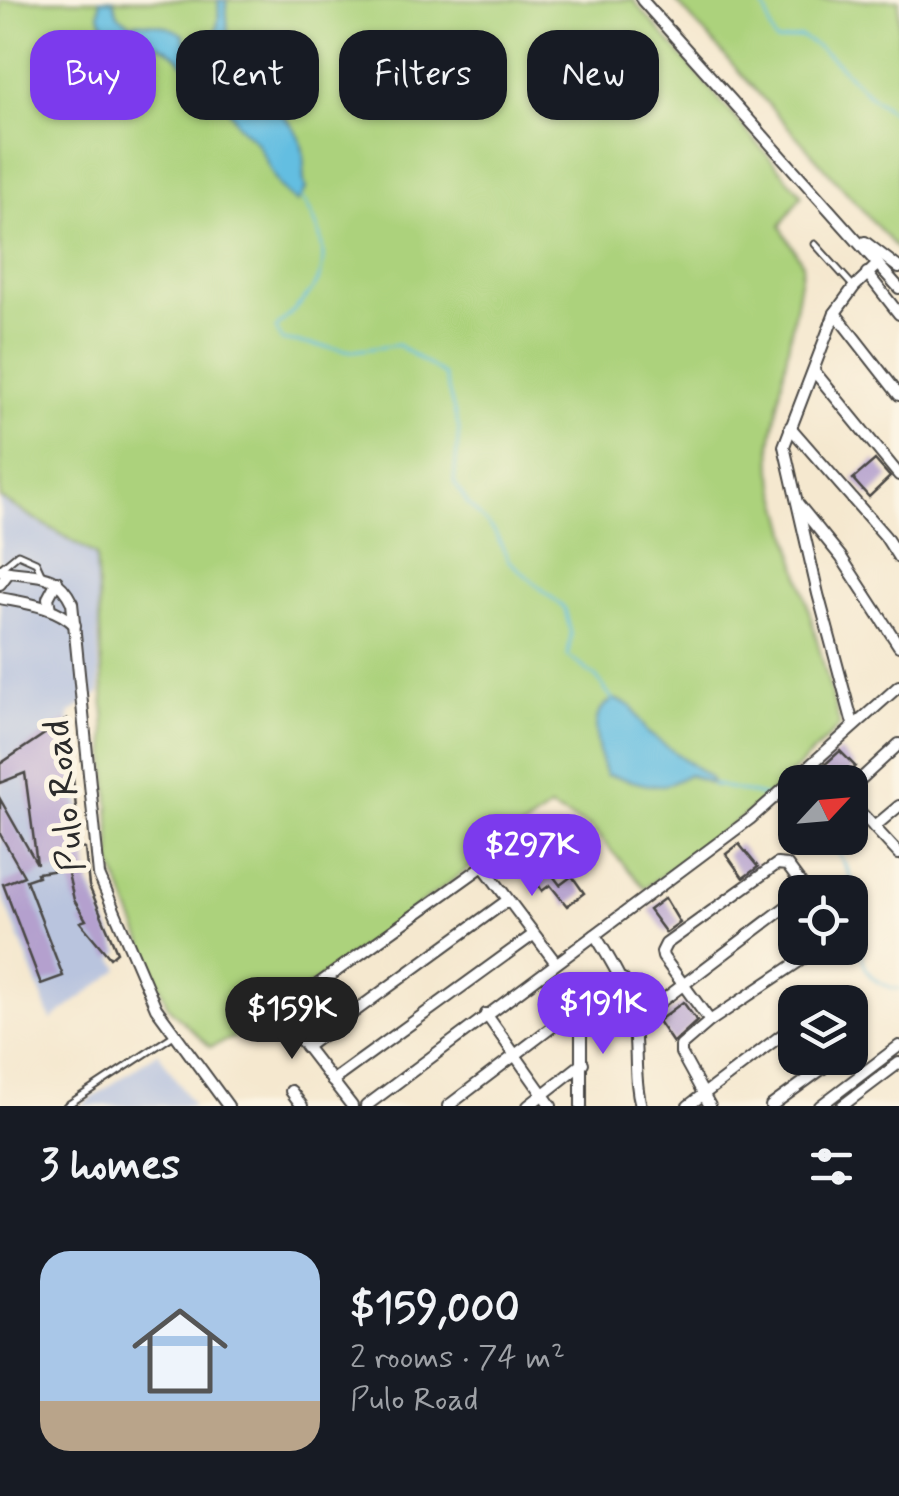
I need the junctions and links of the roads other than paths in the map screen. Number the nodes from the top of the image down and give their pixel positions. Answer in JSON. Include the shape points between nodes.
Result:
{"nodes":[{"id":1,"x":642,"y":0,"type":"edge"},
{"id":2,"x":852,"y":233,"type":"junction"},
{"id":3,"x":815,"y":244,"type":"dead end"},
{"id":4,"x":878,"y":264,"type":"junction"},
{"id":5,"x":899,"y":268,"type":"edge"},
{"id":6,"x":867,"y":274,"type":"junction"},
{"id":7,"x":854,"y":287,"type":"junction"},
{"id":8,"x":899,"y":288,"type":"edge"},
{"id":9,"x":834,"y":314,"type":"junction"},
{"id":10,"x":899,"y":314,"type":"edge"},
{"id":11,"x":814,"y":371,"type":"junction"},
{"id":12,"x":899,"y":395,"type":"edge"},
{"id":13,"x":790,"y":426,"type":"junction"},
{"id":14,"x":899,"y":475,"type":"edge"},
{"id":15,"x":794,"y":499,"type":"junction"},
{"id":16,"x":899,"y":558,"type":"edge"},
{"id":17,"x":3,"y":570,"type":"edge"},
{"id":18,"x":42,"y":574,"type":"junction"},
{"id":19,"x":57,"y":581,"type":"junction"},
{"id":20,"x":0,"y":584,"type":"edge"},
{"id":21,"x":0,"y":598,"type":"edge"},
{"id":22,"x":50,"y":609,"type":"junction"},
{"id":23,"x":76,"y":626,"type":"junction"},
{"id":24,"x":899,"y":646,"type":"edge"},
{"id":25,"x":899,"y":686,"type":"edge"},
{"id":26,"x":854,"y":724,"type":"junction"},
{"id":27,"x":899,"y":744,"type":"edge"},
{"id":28,"x":868,"y":772,"type":"edge"},
{"id":29,"x":899,"y":806,"type":"edge"},
{"id":30,"x":868,"y":820,"type":"edge"},
{"id":31,"x":874,"y":827,"type":"junction"},
{"id":32,"x":899,"y":854,"type":"edge"},
{"id":33,"x":793,"y":875,"type":"edge"},
{"id":34,"x":508,"y":900,"type":"junction"},
{"id":35,"x":778,"y":913,"type":"edge"},
{"id":36,"x":533,"y":935,"type":"junction"},
{"id":37,"x":594,"y":936,"type":"junction"},
{"id":38,"x":556,"y":963,"type":"junction"},
{"id":39,"x":794,"y":965,"type":"edge"},
{"id":40,"x":623,"y":979,"type":"junction"},
{"id":41,"x":686,"y":985,"type":"junction"},
{"id":42,"x":581,"y":1006,"type":"junction"},
{"id":43,"x":486,"y":1014,"type":"junction"},
{"id":44,"x":710,"y":1021,"type":"junction"},
{"id":45,"x":634,"y":1022,"type":"junction"},
{"id":46,"x":174,"y":1035,"type":"junction"},
{"id":47,"x":778,"y":1037,"type":"edge"},
{"id":48,"x":899,"y":1046,"type":"edge"},
{"id":49,"x":306,"y":1047,"type":"junction"},
{"id":50,"x":514,"y":1055,"type":"junction"},
{"id":51,"x":583,"y":1063,"type":"junction"},
{"id":52,"x":899,"y":1063,"type":"edge"},
{"id":53,"x":813,"y":1075,"type":"edge"},
{"id":54,"x":332,"y":1081,"type":"junction"},
{"id":55,"x":291,"y":1091,"type":"dead end"},
{"id":56,"x":703,"y":1094,"type":"junction"},
{"id":57,"x":542,"y":1095,"type":"junction"},
{"id":58,"x":66,"y":1106,"type":"edge"},
{"id":59,"x":228,"y":1106,"type":"edge"},
{"id":60,"x":302,"y":1106,"type":"edge"},
{"id":61,"x":352,"y":1106,"type":"edge"},
{"id":62,"x":366,"y":1106,"type":"edge"},
{"id":63,"x":448,"y":1106,"type":"edge"},
{"id":64,"x":528,"y":1106,"type":"edge"},
{"id":65,"x":551,"y":1106,"type":"edge"},
{"id":66,"x":581,"y":1106,"type":"edge"},
{"id":67,"x":641,"y":1106,"type":"edge"},
{"id":68,"x":688,"y":1106,"type":"edge"},
{"id":69,"x":710,"y":1106,"type":"edge"},
{"id":70,"x":772,"y":1106,"type":"edge"},
{"id":71,"x":820,"y":1106,"type":"edge"},
{"id":72,"x":842,"y":1106,"type":"edge"}],
"edges":[{"from":1,"to":2,"type":"street"},
{"from":2,"to":4,"type":"street"},
{"from":2,"to":5,"type":"street"},
{"from":3,"to":7,"type":"lane"},
{"from":4,"to":6,"type":"street"},
{"from":4,"to":8,"type":"street"},
{"from":6,"to":7,"type":"street"},
{"from":6,"to":10,"type":"street"},
{"from":7,"to":9,"type":"street"},
{"from":9,"to":11,"type":"street"},
{"from":9,"to":12,"type":"street"},
{"from":11,"to":13,"type":"street"},
{"from":11,"to":14,"type":"street"},
{"from":13,"to":15,"type":"street","via":[[784,446]]},
{"from":13,"to":16,"type":"street"},
{"from":15,"to":24,"type":"street"},
{"from":15,"to":26,"type":"street"},
{"from":17,"to":18,"type":"street"},
{"from":17,"to":18,"type":"lane","via":[[18,554],[36,562]]},
{"from":17,"to":20,"type":"street"},
{"from":18,"to":19,"type":"street"},
{"from":19,"to":22,"type":"street"},
{"from":19,"to":23,"type":"street","name":"Pulo Road","via":[[72,603]]},
{"from":21,"to":22,"type":"street"},
{"from":22,"to":23,"type":"street"},
{"from":23,"to":46,"type":"street","name":"Pulo Road","via":[[99,874]]},
{"from":25,"to":26,"type":"street"},
{"from":26,"to":37,"type":"street","via":[[750,819]]},
{"from":27,"to":28,"type":"street"},
{"from":29,"to":31,"type":"street"},
{"from":30,"to":31,"type":"street"},
{"from":31,"to":32,"type":"street"},
{"from":33,"to":41,"type":"street","via":[[778,864],[666,944],[663,957]]},
{"from":34,"to":36,"type":"street"},
{"from":34,"to":49,"type":"street"},
{"from":34,"to":49,"type":"street","via":[[482,866],[282,1010]]},
{"from":35,"to":41,"type":"street"},
{"from":36,"to":38,"type":"street"},
{"from":36,"to":54,"type":"street"},
{"from":37,"to":38,"type":"street"},
{"from":37,"to":40,"type":"street"},
{"from":38,"to":43,"type":"street"},
{"from":39,"to":44,"type":"street"},
{"from":40,"to":42,"type":"street"},
{"from":40,"to":45,"type":"street"},
{"from":41,"to":44,"type":"street"},
{"from":41,"to":45,"type":"street"},
{"from":42,"to":50,"type":"street"},
{"from":42,"to":51,"type":"street"},
{"from":43,"to":50,"type":"street"},
{"from":43,"to":62,"type":"street"},
{"from":44,"to":56,"type":"street","via":[[680,1049]]},
{"from":45,"to":67,"type":"street"},
{"from":46,"to":58,"type":"lane"},
{"from":46,"to":59,"type":"street","name":"Pulo Road"},
{"from":47,"to":56,"type":"street"},
{"from":48,"to":71,"type":"street"},
{"from":49,"to":54,"type":"street"},
{"from":50,"to":57,"type":"street"},
{"from":50,"to":63,"type":"street"},
{"from":51,"to":57,"type":"street"},
{"from":51,"to":66,"type":"street"},
{"from":52,"to":72,"type":"street"},
{"from":53,"to":70,"type":"street"},
{"from":54,"to":61,"type":"street"},
{"from":55,"to":60,"type":"street"},
{"from":56,"to":68,"type":"street"},
{"from":56,"to":69,"type":"street"},
{"from":57,"to":64,"type":"street"},
{"from":57,"to":65,"type":"street"}]}
